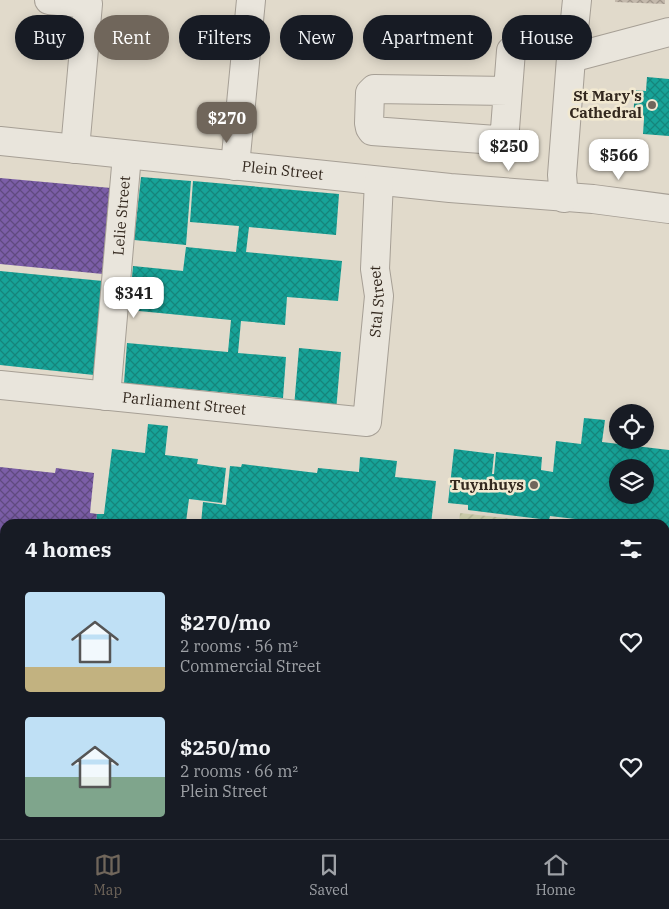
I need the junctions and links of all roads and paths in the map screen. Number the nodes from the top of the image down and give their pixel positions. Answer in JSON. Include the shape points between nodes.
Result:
{"nodes":[{"id":1,"x":49,"y":0,"type":"edge"},
{"id":2,"x":251,"y":0,"type":"edge"},
{"id":3,"x":577,"y":0,"type":"edge"},
{"id":4,"x":575,"y":15,"type":"edge"},
{"id":5,"x":669,"y":32,"type":"edge"},
{"id":6,"x":592,"y":52,"type":"edge"},
{"id":7,"x":510,"y":60,"type":"edge"},
{"id":8,"x":571,"y":60,"type":"edge"},
{"id":9,"x":508,"y":91,"type":"junction"},
{"id":10,"x":0,"y":141,"type":"edge"},
{"id":11,"x":75,"y":149,"type":"junction"},
{"id":12,"x":127,"y":155,"type":"junction"},
{"id":13,"x":235,"y":166,"type":"junction"},
{"id":14,"x":379,"y":181,"type":"junction"},
{"id":15,"x":564,"y":198,"type":"junction"},
{"id":16,"x":669,"y":209,"type":"edge"},
{"id":17,"x":0,"y":385,"type":"edge"},
{"id":18,"x":106,"y":396,"type":"junction"},
{"id":19,"x":367,"y":422,"type":"joint"}],
"edges":[{"from":1,"to":11,"type":"street","via":[[88,4]]},
{"from":2,"to":13,"type":"street"},
{"from":3,"to":4,"type":"street"},
{"from":5,"to":6,"type":"street"},
{"from":7,"to":9,"type":"street"},
{"from":8,"to":15,"type":"street","via":[[562,175]]},
{"from":9,"to":9,"type":"street","via":[[505,129],[496,140],[372,131],[368,123],[370,93],[374,89]]},
{"from":10,"to":11,"type":"street","name":"Plein Street"},
{"from":11,"to":12,"type":"street","name":"Plein Street"},
{"from":12,"to":13,"type":"street","name":"Plein Street"},
{"from":12,"to":18,"type":"street","name":"Lelie Street"},
{"from":13,"to":14,"type":"street","name":"Plein Street"},
{"from":14,"to":15,"type":"street","name":"Plein Street"},
{"from":14,"to":19,"type":"street","name":"Stal Street","via":[[375,269],[379,296]]},
{"from":15,"to":16,"type":"street","name":"Plein Street"},
{"from":17,"to":18,"type":"street","name":"Parliament Street"},
{"from":18,"to":19,"type":"street","name":"Parliament Street"}]}
